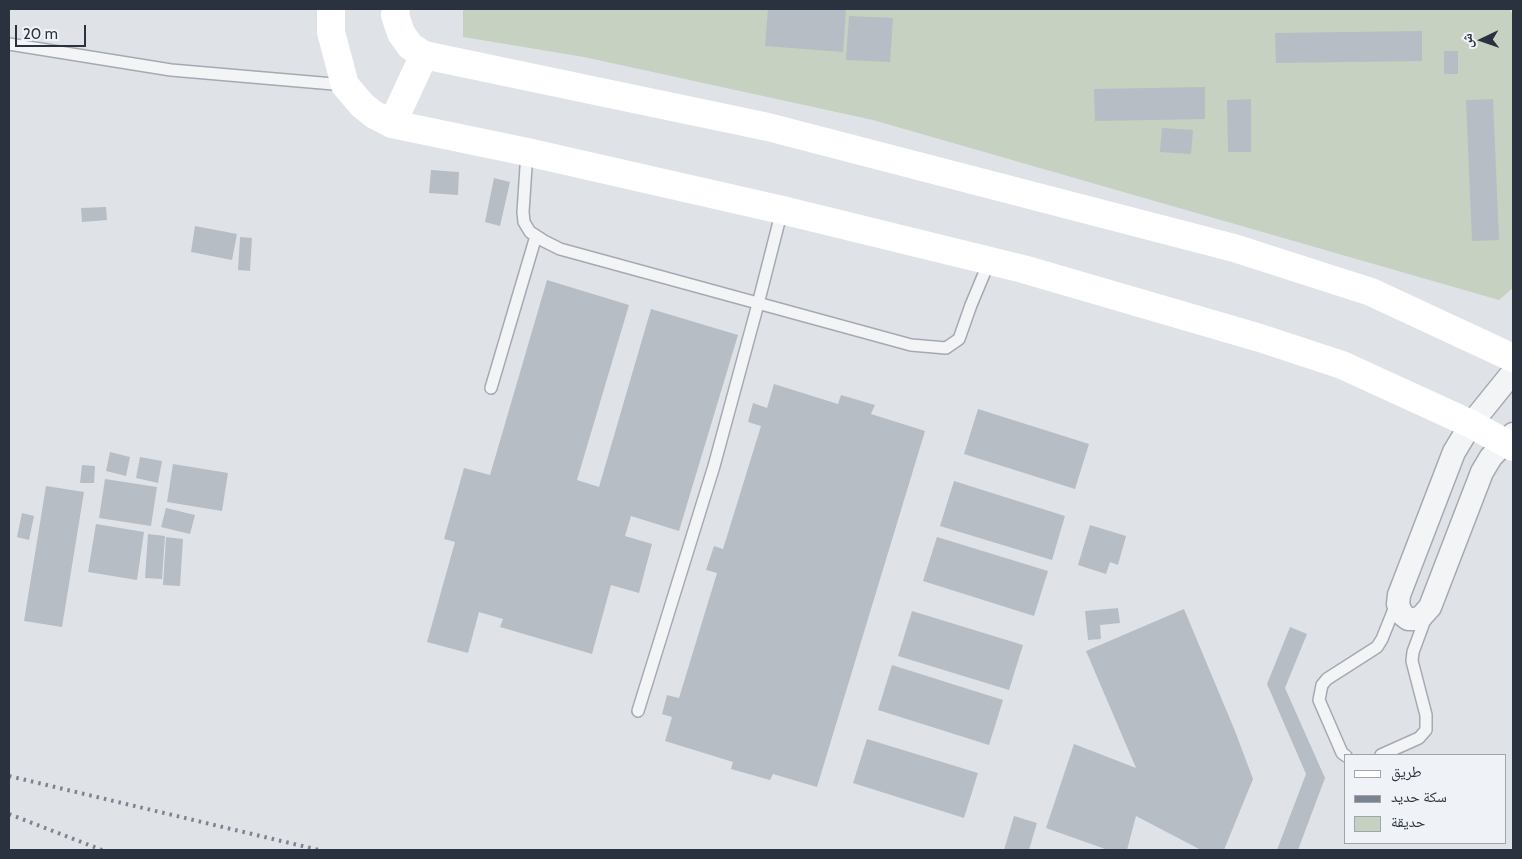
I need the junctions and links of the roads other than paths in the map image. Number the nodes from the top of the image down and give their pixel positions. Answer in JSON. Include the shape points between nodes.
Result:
{"nodes":[{"id":1,"x":331,"y":9,"type":"edge"},
{"id":2,"x":396,"y":9,"type":"edge"},
{"id":3,"x":9,"y":44,"type":"edge"},
{"id":4,"x":424,"y":55,"type":"junction"},
{"id":5,"x":345,"y":85,"type":"junction"},
{"id":6,"x":392,"y":124,"type":"junction"},
{"id":7,"x":526,"y":152,"type":"junction"},
{"id":8,"x":782,"y":210,"type":"junction"},
{"id":9,"x":536,"y":236,"type":"junction"},
{"id":10,"x":989,"y":262,"type":"junction"},
{"id":11,"x":758,"y":304,"type":"junction"},
{"id":12,"x":1513,"y":358,"type":"edge"},
{"id":13,"x":1513,"y":372,"type":"edge"},
{"id":14,"x":491,"y":388,"type":"dead end"},
{"id":15,"x":1471,"y":424,"type":"junction"},
{"id":16,"x":1510,"y":441,"type":"edge"},
{"id":17,"x":1399,"y":595,"type":"junction"},
{"id":18,"x":1430,"y":607,"type":"junction"},
{"id":19,"x":638,"y":711,"type":"dead end"},
{"id":20,"x":1344,"y":754,"type":"edge"},
{"id":21,"x":1383,"y":754,"type":"edge"}],
"edges":[{"from":1,"to":5,"type":"street","via":[[331,32]]},
{"from":2,"to":4,"type":"street","via":[[401,33],[410,46]]},
{"from":3,"to":5,"type":"lane","via":[[171,70]]},
{"from":4,"to":6,"type":"street"},
{"from":4,"to":12,"type":"street","via":[[768,127],[1234,248],[1371,292]]},
{"from":5,"to":6,"type":"street","via":[[362,105]]},
{"from":6,"to":7,"type":"street"},
{"from":7,"to":8,"type":"street"},
{"from":7,"to":9,"type":"lane","via":[[524,222]]},
{"from":8,"to":10,"type":"street"},
{"from":8,"to":11,"type":"lane"},
{"from":9,"to":11,"type":"lane","via":[[560,249]]},
{"from":9,"to":14,"type":"lane"},
{"from":10,"to":11,"type":"lane","via":[[959,339],[946,348],[911,345]]},
{"from":10,"to":15,"type":"street","via":[[1023,269],[1342,365]]},
{"from":11,"to":19,"type":"lane","via":[[714,466]]},
{"from":13,"to":15,"type":"street"},
{"from":15,"to":16,"type":"street"},
{"from":15,"to":17,"type":"street","via":[[1454,452]]},
{"from":16,"to":18,"type":"street","via":[[1491,457],[1482,472]]},
{"from":17,"to":18,"type":"street","via":[[1400,610],[1408,619],[1421,617]]},
{"from":17,"to":20,"type":"lane","via":[[1377,647],[1322,684],[1319,700]]},
{"from":18,"to":21,"type":"lane","via":[[1412,661],[1426,715],[1426,730],[1419,738]]}]}
